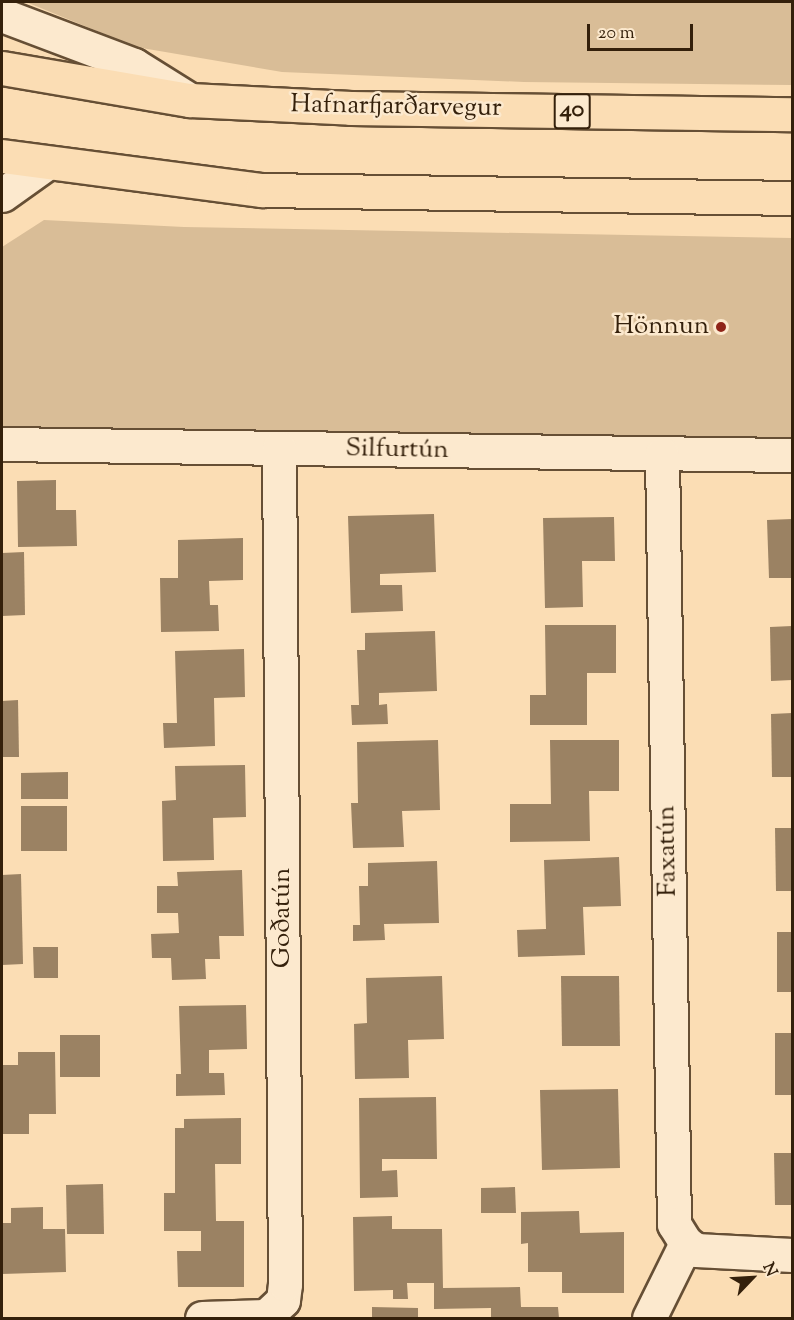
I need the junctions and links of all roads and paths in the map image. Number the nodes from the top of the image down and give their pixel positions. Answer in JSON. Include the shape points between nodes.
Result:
{"nodes":[{"id":1,"x":2,"y":15,"type":"edge"},
{"id":2,"x":2,"y":68,"type":"edge"},
{"id":3,"x":190,"y":100,"type":"junction"},
{"id":4,"x":792,"y":114,"type":"edge"},
{"id":5,"x":2,"y":156,"type":"edge"},
{"id":6,"x":46,"y":164,"type":"junction"},
{"id":7,"x":2,"y":195,"type":"edge"},
{"id":8,"x":792,"y":198,"type":"edge"},
{"id":9,"x":2,"y":444,"type":"edge"},
{"id":10,"x":279,"y":448,"type":"junction"},
{"id":11,"x":662,"y":454,"type":"junction"},
{"id":12,"x":792,"y":455,"type":"edge"},
{"id":13,"x":686,"y":1243,"type":"junction"},
{"id":14,"x":792,"y":1255,"type":"edge"},
{"id":15,"x":202,"y":1318,"type":"edge"},
{"id":16,"x":649,"y":1318,"type":"edge"}],
"edges":[{"from":1,"to":3,"type":"street","via":[[135,65]]},
{"from":2,"to":3,"type":"main road","name":"Hafnarfjarðarvegur","number":"40"},
{"from":3,"to":4,"type":"main road","name":"Hafnarfjarðarvegur","number":"40","via":[[351,108]]},
{"from":5,"to":6,"type":"main road"},
{"from":6,"to":7,"type":"street"},
{"from":6,"to":8,"type":"main road","via":[[262,190],[585,198]]},
{"from":9,"to":10,"type":"street","name":"Silfurtún"},
{"from":10,"to":11,"type":"street","name":"Silfurtún"},
{"from":10,"to":15,"type":"street","name":"Goðatún","via":[[285,1284],[280,1305],[266,1316]]},
{"from":11,"to":12,"type":"street","name":"Silfurtún"},
{"from":11,"to":13,"type":"street","name":"Faxatún","via":[[673,1214],[674,1224]]},
{"from":13,"to":14,"type":"street","via":[[707,1252]]},
{"from":13,"to":16,"type":"street"}]}
